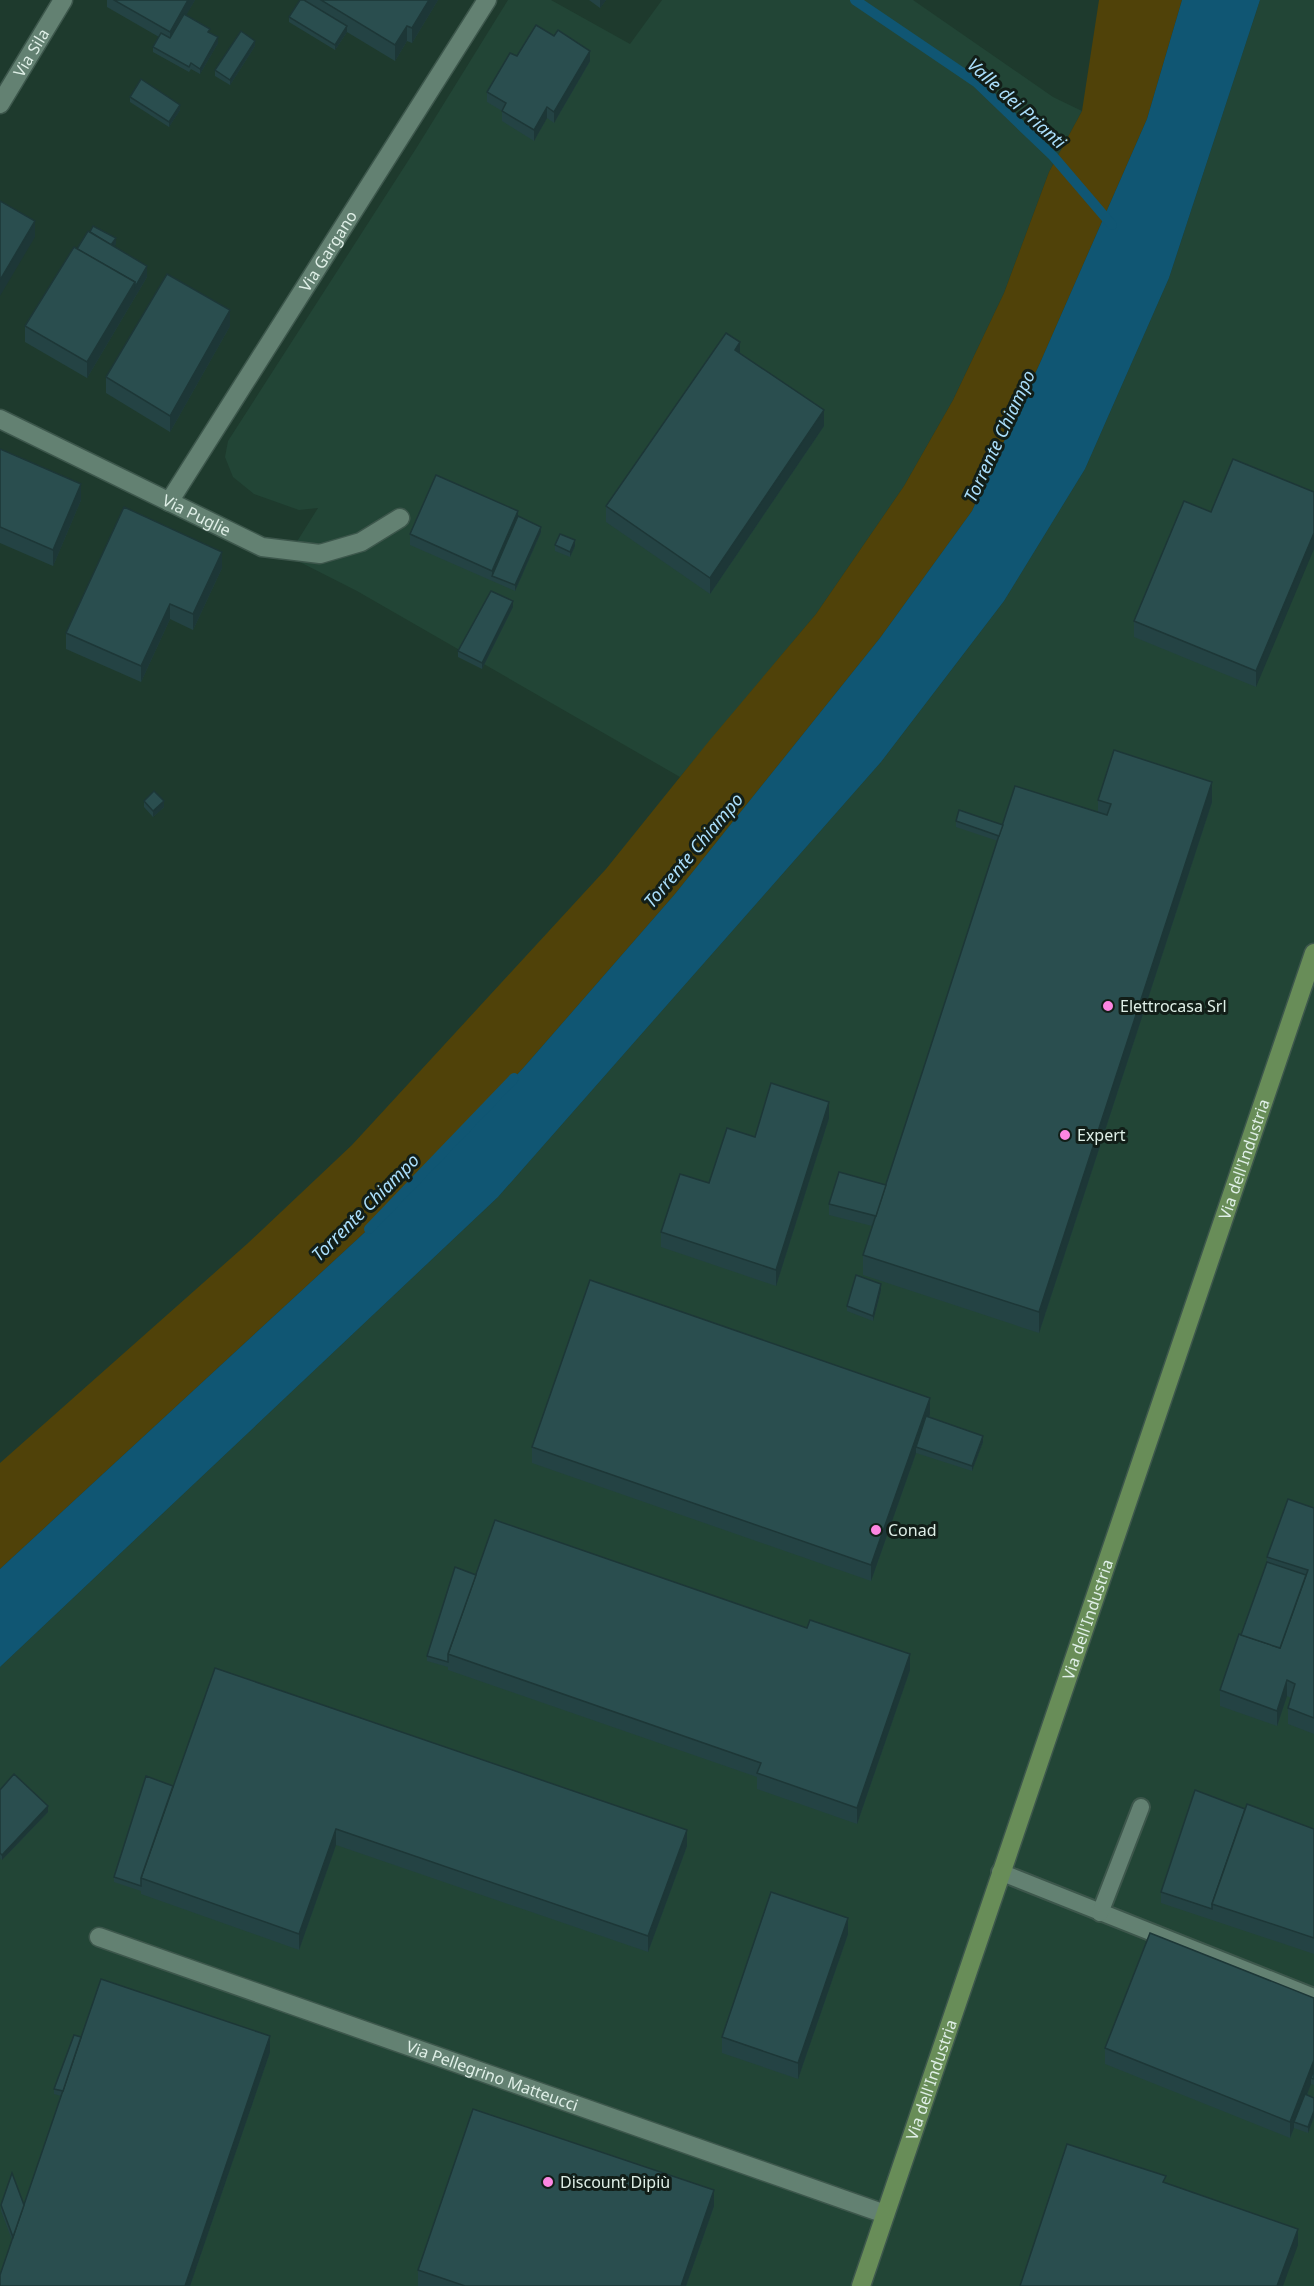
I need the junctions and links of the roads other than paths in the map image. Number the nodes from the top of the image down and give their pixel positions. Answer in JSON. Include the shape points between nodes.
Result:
{"nodes":[{"id":1,"x":63,"y":0,"type":"edge"},
{"id":2,"x":487,"y":0,"type":"edge"},
{"id":3,"x":0,"y":104,"type":"edge"},
{"id":4,"x":0,"y":419,"type":"edge"},
{"id":5,"x":169,"y":502,"type":"junction"},
{"id":6,"x":400,"y":518,"type":"dead end"},
{"id":7,"x":1314,"y":953,"type":"edge"},
{"id":8,"x":1142,"y":1807,"type":"dead end"},
{"id":9,"x":1000,"y":1872,"type":"junction"},
{"id":10,"x":1100,"y":1912,"type":"junction"},
{"id":11,"x":99,"y":1936,"type":"dead end"},
{"id":12,"x":1314,"y":1997,"type":"edge"},
{"id":13,"x":885,"y":2214,"type":"junction"},
{"id":14,"x":861,"y":2286,"type":"edge"}],
"edges":[{"from":1,"to":3,"type":"street","name":"Via Sila"},
{"from":2,"to":5,"type":"street","name":"Via Gargano"},
{"from":4,"to":5,"type":"street","name":"Via Puglie"},
{"from":5,"to":6,"type":"street","name":"Via Puglie","via":[[262,547],[320,554],[361,543]]},
{"from":7,"to":9,"type":"main road","name":"Via dell'Industria"},
{"from":8,"to":10,"type":"lane"},
{"from":9,"to":10,"type":"lane"},
{"from":9,"to":13,"type":"main road","name":"Via dell'Industria"},
{"from":10,"to":12,"type":"lane"},
{"from":11,"to":13,"type":"street","name":"Via Pellegrino Matteucci"},
{"from":13,"to":14,"type":"main road","name":"Via dell'Industria"}]}
